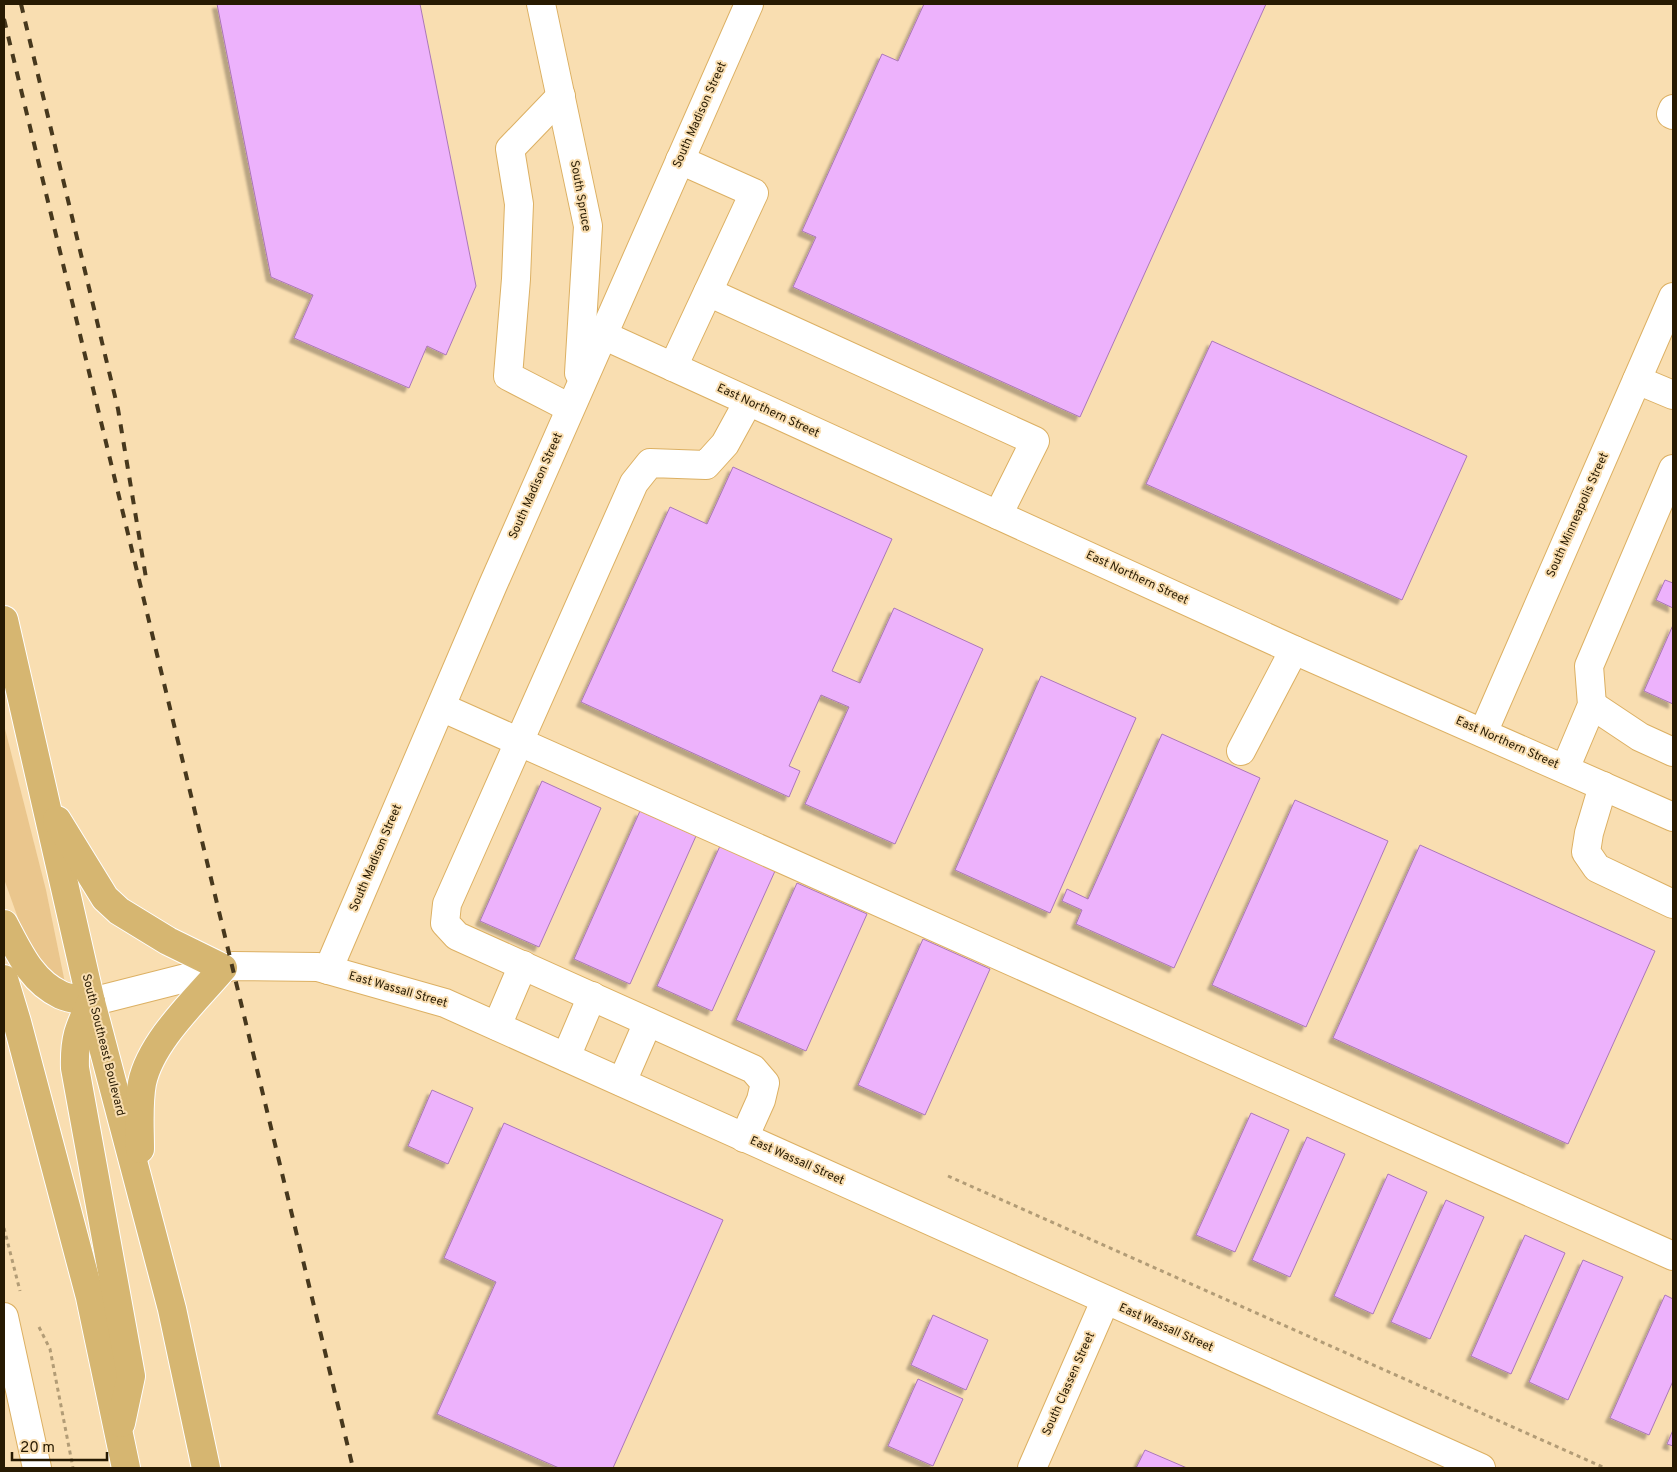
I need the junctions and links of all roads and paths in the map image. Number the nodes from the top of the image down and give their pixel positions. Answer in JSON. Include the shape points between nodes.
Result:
{"nodes":[{"id":1,"x":541,"y":4,"type":"edge"},
{"id":2,"x":749,"y":4,"type":"edge"},
{"id":3,"x":561,"y":96,"type":"junction"},
{"id":4,"x":1673,"y":109,"type":"edge"},
{"id":5,"x":1673,"y":115,"type":"edge"},
{"id":6,"x":680,"y":160,"type":"junction"},
{"id":7,"x":708,"y":292,"type":"junction"},
{"id":8,"x":1673,"y":297,"type":"edge"},
{"id":9,"x":603,"y":335,"type":"junction"},
{"id":10,"x":673,"y":367,"type":"junction"},
{"id":11,"x":1637,"y":380,"type":"junction"},
{"id":12,"x":1673,"y":395,"type":"edge"},
{"id":13,"x":574,"y":400,"type":"junction"},
{"id":14,"x":748,"y":402,"type":"junction"},
{"id":15,"x":1673,"y":469,"type":"edge"},
{"id":16,"x":998,"y":515,"type":"junction"},
{"id":17,"x":4,"y":620,"type":"edge"},
{"id":18,"x":1294,"y":650,"type":"junction"},
{"id":19,"x":1592,"y":705,"type":"junction"},
{"id":20,"x":440,"y":707,"type":"junction"},
{"id":21,"x":1483,"y":733,"type":"junction"},
{"id":22,"x":518,"y":742,"type":"junction"},
{"id":23,"x":1241,"y":751,"type":"dead end"},
{"id":24,"x":1673,"y":752,"type":"edge"},
{"id":25,"x":1565,"y":769,"type":"junction"},
{"id":26,"x":1604,"y":786,"type":"junction"},
{"id":27,"x":46,"y":802,"type":"junction"},
{"id":28,"x":1673,"y":816,"type":"edge"},
{"id":29,"x":1673,"y":904,"type":"edge"},
{"id":30,"x":4,"y":924,"type":"edge"},
{"id":31,"x":523,"y":965,"type":"junction"},
{"id":32,"x":223,"y":968,"type":"junction"},
{"id":33,"x":328,"y":970,"type":"junction"},
{"id":34,"x":4,"y":979,"type":"edge"},
{"id":35,"x":592,"y":996,"type":"junction"},
{"id":36,"x":91,"y":1002,"type":"junction"},
{"id":37,"x":648,"y":1022,"type":"junction"},
{"id":38,"x":497,"y":1026,"type":"junction"},
{"id":39,"x":566,"y":1057,"type":"junction"},
{"id":40,"x":622,"y":1082,"type":"junction"},
{"id":41,"x":744,"y":1138,"type":"junction"},
{"id":42,"x":948,"y":1176,"type":"dead end"},
{"id":43,"x":140,"y":1186,"type":"junction"},
{"id":44,"x":1673,"y":1256,"type":"edge"},
{"id":45,"x":1105,"y":1300,"type":"junction"},
{"id":46,"x":4,"y":1317,"type":"edge"},
{"id":47,"x":119,"y":1432,"type":"junction"},
{"id":48,"x":37,"y":1468,"type":"edge"},
{"id":49,"x":126,"y":1468,"type":"edge"},
{"id":50,"x":206,"y":1468,"type":"edge"},
{"id":51,"x":1032,"y":1468,"type":"edge"},
{"id":52,"x":1480,"y":1468,"type":"edge"},
{"id":53,"x":1605,"y":1468,"type":"edge"}],
"edges":[{"from":1,"to":3,"type":"street","name":"South Spruce"},
{"from":2,"to":6,"type":"street","name":"South Madison Street"},
{"from":3,"to":13,"type":"street","name":"South Spruce","via":[[588,226]]},
{"from":3,"to":13,"type":"street","via":[[510,149],[519,204],[508,376]]},
{"from":4,"to":5,"type":"street"},
{"from":6,"to":7,"type":"street","via":[[754,193]]},
{"from":6,"to":9,"type":"street","name":"South Madison Street"},
{"from":7,"to":10,"type":"street"},
{"from":7,"to":16,"type":"street","via":[[1035,441]]},
{"from":8,"to":11,"type":"street","name":"South Minneapolis Street"},
{"from":9,"to":10,"type":"street","name":"East Northern Street"},
{"from":9,"to":13,"type":"street","name":"South Madison Street"},
{"from":10,"to":14,"type":"street","name":"East Northern Street"},
{"from":11,"to":12,"type":"street"},
{"from":11,"to":21,"type":"street","name":"South Minneapolis Street"},
{"from":13,"to":20,"type":"street","name":"South Madison Street"},
{"from":14,"to":16,"type":"street","name":"East Northern Street"},
{"from":14,"to":22,"type":"street","via":[[725,444],[706,465],[650,463],[634,483]]},
{"from":15,"to":19,"type":"street","via":[[1589,666]]},
{"from":16,"to":18,"type":"street","name":"East Northern Street"},
{"from":17,"to":27,"type":"main road","name":"South Southeast Boulevard"},
{"from":18,"to":21,"type":"street","name":"East Northern Street"},
{"from":18,"to":23,"type":"street"},
{"from":19,"to":24,"type":"street","via":[[1640,737]]},
{"from":19,"to":25,"type":"street"},
{"from":20,"to":22,"type":"street"},
{"from":20,"to":33,"type":"street","name":"South Madison Street"},
{"from":21,"to":25,"type":"street","name":"East Northern Street"},
{"from":22,"to":31,"type":"street","via":[[447,904],[445,923],[457,936]]},
{"from":22,"to":44,"type":"street"},
{"from":25,"to":26,"type":"street","name":"East Northern Street"},
{"from":26,"to":28,"type":"street","name":"East Northern Street"},
{"from":26,"to":29,"type":"street","via":[[1586,852],[1597,868]]},
{"from":27,"to":32,"type":"main road","via":[[105,898],[119,912]]},
{"from":27,"to":36,"type":"main road","name":"South Southeast Boulevard"},
{"from":30,"to":36,"type":"main road","via":[[25,964],[42,983],[62,996]]},
{"from":31,"to":35,"type":"street"},
{"from":31,"to":38,"type":"street"},
{"from":32,"to":33,"type":"street","name":"East Wassall Street","via":[[318,967]]},
{"from":32,"to":36,"type":"street","name":"East Wassall Street"},
{"from":32,"to":43,"type":"main road","via":[[163,1038],[149,1062],[140,1104]]},
{"from":33,"to":38,"type":"street","name":"East Wassall Street","via":[[445,1003]]},
{"from":34,"to":47,"type":"main road","via":[[90,1297]]},
{"from":35,"to":37,"type":"street"},
{"from":35,"to":39,"type":"street"},
{"from":36,"to":43,"type":"main road","name":"South Southeast Boulevard"},
{"from":36,"to":47,"type":"main road","via":[[77,1032],[74,1068],[131,1376]]},
{"from":37,"to":40,"type":"street"},
{"from":37,"to":41,"type":"street","via":[[753,1069],[765,1083]]},
{"from":38,"to":39,"type":"street","name":"East Wassall Street"},
{"from":39,"to":40,"type":"street","name":"East Wassall Street"},
{"from":40,"to":41,"type":"street","name":"East Wassall Street"},
{"from":41,"to":45,"type":"street","name":"East Wassall Street"},
{"from":42,"to":53,"type":"path"},
{"from":43,"to":50,"type":"main road","name":"South Southeast Boulevard","via":[[172,1309]]},
{"from":45,"to":51,"type":"street","name":"South Classen Street"},
{"from":45,"to":52,"type":"street","name":"East Wassall Street"},
{"from":46,"to":48,"type":"street"},
{"from":47,"to":49,"type":"main road"}]}
